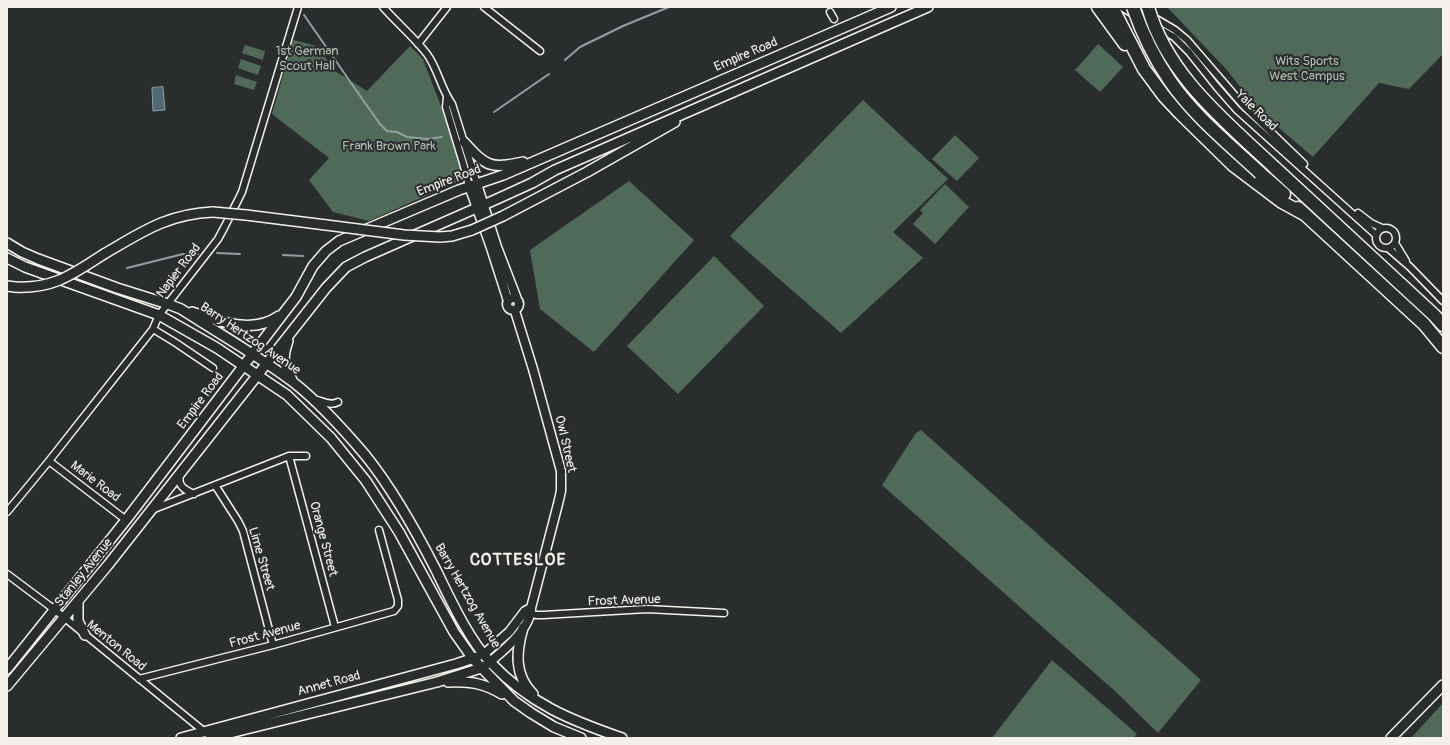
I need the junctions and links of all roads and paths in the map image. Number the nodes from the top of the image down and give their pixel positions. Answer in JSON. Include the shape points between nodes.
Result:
{"nodes":[{"id":1,"x":298,"y":7,"type":"edge"},
{"id":2,"x":383,"y":7,"type":"edge"},
{"id":3,"x":447,"y":7,"type":"edge"},
{"id":4,"x":484,"y":7,"type":"edge"},
{"id":5,"x":891,"y":7,"type":"edge"},
{"id":6,"x":928,"y":7,"type":"edge"},
{"id":7,"x":1098,"y":7,"type":"edge"},
{"id":8,"x":1112,"y":7,"type":"edge"},
{"id":9,"x":1121,"y":7,"type":"edge"},
{"id":10,"x":1134,"y":7,"type":"edge"},
{"id":11,"x":1148,"y":7,"type":"edge"},
{"id":12,"x":830,"y":12,"type":"dead end"},
{"id":13,"x":834,"y":19,"type":"dead end"},
{"id":14,"x":418,"y":44,"type":"junction"},
{"id":15,"x":540,"y":51,"type":"dead end"},
{"id":16,"x":1138,"y":59,"type":"junction"},
{"id":17,"x":447,"y":97,"type":"junction"},
{"id":18,"x":683,"y":114,"type":"junction"},
{"id":19,"x":464,"y":142,"type":"junction"},
{"id":20,"x":539,"y":158,"type":"junction"},
{"id":21,"x":1256,"y":176,"type":"junction"},
{"id":22,"x":1317,"y":178,"type":"junction"},
{"id":23,"x":473,"y":185,"type":"junction"},
{"id":24,"x":480,"y":206,"type":"junction"},
{"id":25,"x":1382,"y":228,"type":"junction"},
{"id":26,"x":1376,"y":235,"type":"junction"},
{"id":27,"x":7,"y":243,"type":"edge"},
{"id":28,"x":1395,"y":243,"type":"junction"},
{"id":29,"x":1388,"y":248,"type":"junction"},
{"id":30,"x":7,"y":258,"type":"edge"},
{"id":31,"x":1410,"y":267,"type":"junction"},
{"id":32,"x":11,"y":287,"type":"edge"},
{"id":33,"x":517,"y":299,"type":"junction"},
{"id":34,"x":508,"y":301,"type":"junction"},
{"id":35,"x":1443,"y":301,"type":"edge"},
{"id":36,"x":168,"y":304,"type":"junction"},
{"id":37,"x":181,"y":309,"type":"junction"},
{"id":38,"x":286,"y":310,"type":"junction"},
{"id":39,"x":515,"y":311,"type":"junction"},
{"id":40,"x":159,"y":315,"type":"junction"},
{"id":41,"x":1443,"y":325,"type":"edge"},
{"id":42,"x":153,"y":329,"type":"junction"},
{"id":43,"x":290,"y":334,"type":"junction"},
{"id":44,"x":1443,"y":347,"type":"edge"},
{"id":45,"x":252,"y":354,"type":"junction"},
{"id":46,"x":267,"y":363,"type":"junction"},
{"id":47,"x":244,"y":366,"type":"junction"},
{"id":48,"x":213,"y":368,"type":"dead end"},
{"id":49,"x":258,"y":375,"type":"junction"},
{"id":50,"x":294,"y":383,"type":"junction"},
{"id":51,"x":313,"y":399,"type":"junction"},
{"id":52,"x":338,"y":402,"type":"dead end"},
{"id":53,"x":289,"y":456,"type":"junction"},
{"id":54,"x":306,"y":456,"type":"dead end"},
{"id":55,"x":49,"y":461,"type":"junction"},
{"id":56,"x":180,"y":471,"type":"junction"},
{"id":57,"x":215,"y":485,"type":"junction"},
{"id":58,"x":194,"y":494,"type":"junction"},
{"id":59,"x":151,"y":510,"type":"junction"},
{"id":60,"x":7,"y":512,"type":"edge"},
{"id":61,"x":126,"y":520,"type":"junction"},
{"id":62,"x":379,"y":530,"type":"dead end"},
{"id":63,"x":7,"y":574,"type":"edge"},
{"id":64,"x":78,"y":601,"type":"junction"},
{"id":65,"x":55,"y":610,"type":"junction"},
{"id":66,"x":529,"y":611,"type":"junction"},
{"id":67,"x":724,"y":613,"type":"dead end"},
{"id":68,"x":64,"y":618,"type":"junction"},
{"id":69,"x":335,"y":627,"type":"junction"},
{"id":70,"x":522,"y":628,"type":"junction"},
{"id":71,"x":85,"y":635,"type":"junction"},
{"id":72,"x":273,"y":644,"type":"junction"},
{"id":73,"x":484,"y":654,"type":"junction"},
{"id":74,"x":473,"y":659,"type":"junction"},
{"id":75,"x":490,"y":662,"type":"junction"},
{"id":76,"x":8,"y":665,"type":"edge"},
{"id":77,"x":481,"y":668,"type":"junction"},
{"id":78,"x":138,"y":679,"type":"junction"},
{"id":79,"x":437,"y":682,"type":"junction"},
{"id":80,"x":1443,"y":685,"type":"edge"},
{"id":81,"x":7,"y":686,"type":"edge"},
{"id":82,"x":514,"y":701,"type":"junction"},
{"id":83,"x":544,"y":706,"type":"junction"},
{"id":84,"x":208,"y":736,"type":"edge"},
{"id":85,"x":181,"y":738,"type":"edge"},
{"id":86,"x":582,"y":738,"type":"edge"},
{"id":87,"x":622,"y":738,"type":"edge"},
{"id":88,"x":1392,"y":738,"type":"edge"}],
"edges":[{"from":1,"to":36,"type":"street","name":"Napier Road","via":[[242,192],[218,239]]},
{"from":2,"to":14,"type":"street"},
{"from":3,"to":14,"type":"street"},
{"from":4,"to":15,"type":"street"},
{"from":5,"to":20,"type":"main road","name":"Empire Road"},
{"from":6,"to":18,"type":"main road","name":"Empire Road"},
{"from":7,"to":16,"type":"highway"},
{"from":8,"to":16,"type":"highway"},
{"from":9,"to":22,"type":"street","name":"Yale Road","via":[[1174,37],[1237,110]]},
{"from":10,"to":21,"type":"highway","bridge":true,"via":[[1146,41],[1170,82]]},
{"from":10,"to":22,"type":"street","name":"Yale Road","via":[[1175,30],[1187,40],[1243,105]]},
{"from":11,"to":41,"type":"highway","bridge":true,"via":[[1167,50],[1189,82],[1219,115]]},
{"from":12,"to":13,"type":"street"},
{"from":14,"to":17,"type":"street","via":[[431,61]]},
{"from":16,"to":21,"type":"highway","via":[[1175,108],[1233,165]]},
{"from":17,"to":19,"type":"street","via":[[452,104]]},
{"from":17,"to":23,"type":"street","via":[[446,107],[463,163]]},
{"from":18,"to":24,"type":"main road","name":"Empire Road"},
{"from":18,"to":32,"type":"main road","bridge":true,"via":[[662,130],[503,216],[457,235],[404,235],[246,215],[213,212],[188,214],[166,220],[60,280],[39,287]]},
{"from":19,"to":20,"type":"main road","via":[[479,158],[490,165]]},
{"from":19,"to":23,"type":"street"},
{"from":20,"to":23,"type":"main road","name":"Empire Road","via":[[503,175]]},
{"from":21,"to":44,"type":"highway","via":[[1304,214],[1424,324]]},
{"from":22,"to":25,"type":"street","name":"Yale Road","via":[[1371,224]]},
{"from":22,"to":26,"type":"street","name":"Yale Road"},
{"from":23,"to":24,"type":"street"},
{"from":23,"to":38,"type":"main road","name":"Empire Road","via":[[339,241],[313,266]]},
{"from":24,"to":33,"type":"street"},
{"from":24,"to":34,"type":"street"},
{"from":24,"to":43,"type":"main road","name":"Empire Road","via":[[346,267]]},
{"from":25,"to":26,"type":"street"},
{"from":25,"to":28,"type":"street","via":[[1394,230]]},
{"from":26,"to":29,"type":"street","via":[[1377,243]]},
{"from":27,"to":36,"type":"main road","name":"Barry Hertzog Avenue","via":[[38,259]]},
{"from":28,"to":29,"type":"street"},
{"from":28,"to":31,"type":"street"},
{"from":29,"to":31,"type":"street"},
{"from":30,"to":40,"type":"main road","name":"Barry Hertzog Avenue"},
{"from":31,"to":35,"type":"street"},
{"from":33,"to":34,"type":"street","via":[[511,298]]},
{"from":33,"to":39,"type":"street","via":[[519,307]]},
{"from":34,"to":39,"type":"street","via":[[508,308]]},
{"from":36,"to":37,"type":"main road","name":"Barry Hertzog Avenue"},
{"from":36,"to":40,"type":"street","name":"Napier Road"},
{"from":37,"to":38,"type":"main road","via":[[249,326],[269,322]]},
{"from":37,"to":45,"type":"main road","name":"Barry Hertzog Avenue"},
{"from":38,"to":45,"type":"main road","name":"Empire Road"},
{"from":39,"to":66,"type":"street","name":"Owl Street","via":[[540,390],[558,455],[561,476],[561,491]]},
{"from":40,"to":42,"type":"street","name":"Napier Road"},
{"from":40,"to":47,"type":"main road","name":"Barry Hertzog Avenue","via":[[200,337]]},
{"from":42,"to":48,"type":"street"},
{"from":42,"to":55,"type":"street","name":"Napier Road"},
{"from":43,"to":46,"type":"main road","name":"Empire Road"},
{"from":43,"to":50,"type":"main road","via":[[284,352],[284,363]]},
{"from":45,"to":46,"type":"main road","name":"Barry Hertzog Avenue"},
{"from":45,"to":47,"type":"main road","name":"Empire Road"},
{"from":46,"to":49,"type":"main road","name":"Empire Road"},
{"from":46,"to":50,"type":"main road","name":"Barry Hertzog Avenue"},
{"from":47,"to":49,"type":"main road","name":"Barry Hertzog Avenue"},
{"from":47,"to":61,"type":"main road","name":"Empire Road"},
{"from":49,"to":56,"type":"main road","name":"Empire Road"},
{"from":49,"to":74,"type":"main road","name":"Barry Hertzog Avenue","via":[[287,395],[315,421],[366,481],[400,532],[454,632]]},
{"from":50,"to":51,"type":"main road","name":"Barry Hertzog Avenue"},
{"from":51,"to":52,"type":"street","via":[[330,404]]},
{"from":51,"to":73,"type":"main road","name":"Barry Hertzog Avenue","via":[[367,457],[400,505],[450,598]]},
{"from":53,"to":54,"type":"street"},
{"from":53,"to":57,"type":"street"},
{"from":53,"to":69,"type":"street","name":"Orange Street"},
{"from":55,"to":60,"type":"street","name":"Napier Road"},
{"from":55,"to":61,"type":"street","name":"Marie Road"},
{"from":56,"to":58,"type":"street","via":[[180,486]]},
{"from":56,"to":59,"type":"main road","name":"Empire Road"},
{"from":57,"to":58,"type":"street"},
{"from":57,"to":72,"type":"street","name":"Lime Street","via":[[243,531]]},
{"from":58,"to":59,"type":"street"},
{"from":59,"to":64,"type":"main road","name":"Stanley Avenue"},
{"from":61,"to":65,"type":"main road","name":"Stanley Avenue"},
{"from":62,"to":69,"type":"street","name":"Frost Avenue","via":[[398,600],[397,609],[391,613]]},
{"from":63,"to":65,"type":"street","name":"Menton Road"},
{"from":64,"to":68,"type":"main road","name":"Stanley Avenue"},
{"from":64,"to":71,"type":"main road","via":[[78,621]]},
{"from":65,"to":68,"type":"street","name":"Menton Road"},
{"from":65,"to":76,"type":"main road","name":"Stanley Avenue"},
{"from":66,"to":67,"type":"street","name":"Frost Avenue","via":[[543,616],[647,609]]},
{"from":66,"to":70,"type":"street","name":"Owl Street"},
{"from":66,"to":73,"type":"street","name":"Owl Street"},
{"from":68,"to":71,"type":"street","name":"Menton Road"},
{"from":68,"to":81,"type":"main road","name":"Stanley Avenue"},
{"from":69,"to":72,"type":"street","name":"Frost Avenue"},
{"from":70,"to":75,"type":"street","name":"Owl Street"},
{"from":70,"to":83,"type":"main road","via":[[517,653],[520,672],[529,690]]},
{"from":71,"to":78,"type":"street","name":"Menton Road"},
{"from":72,"to":78,"type":"street","name":"Frost Avenue"},
{"from":73,"to":74,"type":"main road","name":"Annet Road"},
{"from":73,"to":75,"type":"main road","name":"Barry Hertzog Avenue"},
{"from":74,"to":77,"type":"main road","name":"Barry Hertzog Avenue"},
{"from":74,"to":84,"type":"main road","name":"Annet Road"},
{"from":75,"to":77,"type":"main road","name":"Annet Road"},
{"from":75,"to":83,"type":"main road","via":[[518,688]]},
{"from":77,"to":79,"type":"main road","name":"Annet Road"},
{"from":77,"to":82,"type":"main road"},
{"from":78,"to":84,"type":"street","name":"Menton Road"},
{"from":79,"to":82,"type":"main road","via":[[472,682],[492,688]]},
{"from":79,"to":84,"type":"main road","name":"Annet Road"},
{"from":80,"to":88,"type":"main road"},
{"from":82,"to":86,"type":"main road","via":[[554,727]]},
{"from":83,"to":87,"type":"main road","via":[[571,720]]},
{"from":84,"to":85,"type":"main road","name":"Annet Road"}]}
